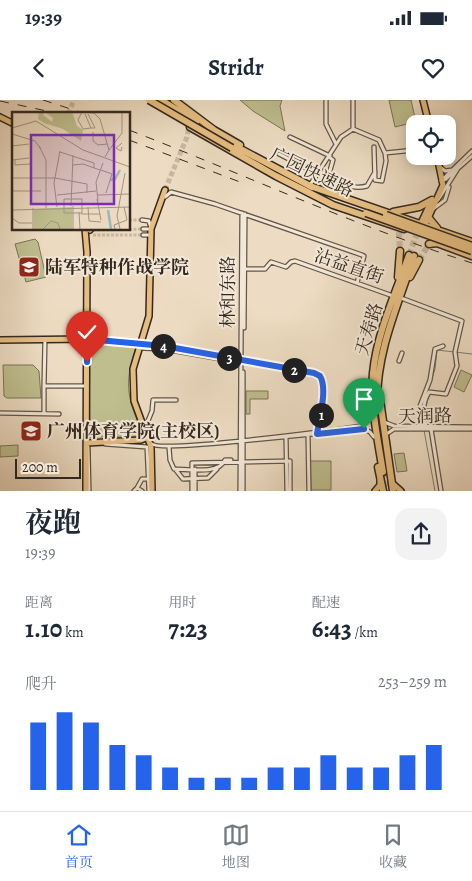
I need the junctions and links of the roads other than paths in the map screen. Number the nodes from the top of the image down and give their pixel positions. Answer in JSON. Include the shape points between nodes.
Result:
{"nodes":[{"id":1,"x":144,"y":100,"type":"edge"},
{"id":2,"x":149,"y":100,"type":"edge"},
{"id":3,"x":155,"y":100,"type":"edge"},
{"id":4,"x":161,"y":100,"type":"edge"},
{"id":5,"x":174,"y":100,"type":"edge"},
{"id":6,"x":326,"y":100,"type":"edge"},
{"id":7,"x":353,"y":100,"type":"edge"},
{"id":8,"x":422,"y":100,"type":"edge"},
{"id":9,"x":426,"y":115,"type":"edge"},
{"id":10,"x":0,"y":118,"type":"edge"},
{"id":11,"x":194,"y":120,"type":"junction"},
{"id":12,"x":12,"y":123,"type":"edge"},
{"id":13,"x":194,"y":129,"type":"junction"},
{"id":14,"x":353,"y":129,"type":"junction"},
{"id":15,"x":214,"y":130,"type":"junction"},
{"id":16,"x":202,"y":135,"type":"junction"},
{"id":17,"x":290,"y":137,"type":"dead end"},
{"id":18,"x":337,"y":144,"type":"junction"},
{"id":19,"x":232,"y":147,"type":"junction"},
{"id":20,"x":374,"y":147,"type":"dead end"},
{"id":21,"x":406,"y":151,"type":"edge"},
{"id":22,"x":472,"y":151,"type":"edge"},
{"id":23,"x":385,"y":153,"type":"junction"},
{"id":24,"x":280,"y":154,"type":"dead end"},
{"id":25,"x":329,"y":156,"type":"junction"},
{"id":26,"x":472,"y":156,"type":"edge"},
{"id":27,"x":438,"y":165,"type":"edge"},
{"id":28,"x":440,"y":166,"type":"joint"},
{"id":29,"x":271,"y":167,"type":"junction"},
{"id":30,"x":455,"y":170,"type":"junction"},
{"id":31,"x":375,"y":172,"type":"junction"},
{"id":32,"x":318,"y":174,"type":"junction"},
{"id":33,"x":282,"y":180,"type":"junction"},
{"id":34,"x":442,"y":180,"type":"junction"},
{"id":35,"x":345,"y":184,"type":"junction"},
{"id":36,"x":311,"y":189,"type":"junction"},
{"id":37,"x":165,"y":190,"type":"tunnel mouth"},
{"id":38,"x":324,"y":193,"type":"junction"},
{"id":39,"x":339,"y":196,"type":"junction"},
{"id":40,"x":431,"y":209,"type":"junction"},
{"id":41,"x":157,"y":210,"type":"junction"},
{"id":42,"x":366,"y":211,"type":"junction"},
{"id":43,"x":388,"y":212,"type":"junction"},
{"id":44,"x":243,"y":214,"type":"junction"},
{"id":45,"x":396,"y":215,"type":"junction"},
{"id":46,"x":142,"y":220,"type":"dead end"},
{"id":47,"x":391,"y":226,"type":"junction"},
{"id":48,"x":143,"y":229,"type":"tunnel mouth"},
{"id":49,"x":421,"y":230,"type":"junction"},
{"id":50,"x":440,"y":230,"type":"junction"},
{"id":51,"x":89,"y":231,"type":"edge"},
{"id":52,"x":151,"y":232,"type":"junction"},
{"id":53,"x":399,"y":232,"type":"dead end"},
{"id":54,"x":143,"y":235,"type":"tunnel mouth"},
{"id":55,"x":453,"y":235,"type":"junction"},
{"id":56,"x":471,"y":243,"type":"edge"},
{"id":57,"x":429,"y":244,"type":"dead end"},
{"id":58,"x":448,"y":248,"type":"junction"},
{"id":59,"x":400,"y":251,"type":"tunnel mouth"},
{"id":60,"x":472,"y":251,"type":"edge"},
{"id":61,"x":464,"y":253,"type":"junction"},
{"id":62,"x":472,"y":256,"type":"edge"},
{"id":63,"x":243,"y":269,"type":"junction"},
{"id":64,"x":357,"y":283,"type":"junction"},
{"id":65,"x":397,"y":297,"type":"junction"},
{"id":66,"x":0,"y":341,"type":"edge"},
{"id":67,"x":45,"y":341,"type":"junction"},
{"id":68,"x":87,"y":342,"type":"junction"},
{"id":69,"x":139,"y":346,"type":"junction"},
{"id":70,"x":443,"y":346,"type":"dead end"},
{"id":71,"x":402,"y":353,"type":"dead end"},
{"id":72,"x":399,"y":361,"type":"dead end"},
{"id":73,"x":242,"y":362,"type":"junction"},
{"id":74,"x":375,"y":383,"type":"junction"},
{"id":75,"x":44,"y":386,"type":"junction"},
{"id":76,"x":87,"y":386,"type":"junction"},
{"id":77,"x":176,"y":400,"type":"dead end"},
{"id":78,"x":370,"y":411,"type":"junction"},
{"id":79,"x":0,"y":413,"type":"edge"},
{"id":80,"x":44,"y":414,"type":"junction"},
{"id":81,"x":59,"y":414,"type":"dead end"},
{"id":82,"x":142,"y":419,"type":"junction"},
{"id":83,"x":148,"y":419,"type":"junction"},
{"id":84,"x":382,"y":420,"type":"junction"},
{"id":85,"x":424,"y":427,"type":"junction"},
{"id":86,"x":472,"y":428,"type":"edge"},
{"id":87,"x":431,"y":429,"type":"junction"},
{"id":88,"x":146,"y":430,"type":"junction"},
{"id":89,"x":317,"y":433,"type":"junction"},
{"id":90,"x":308,"y":435,"type":"junction"},
{"id":91,"x":374,"y":437,"type":"junction"},
{"id":92,"x":286,"y":438,"type":"junction"},
{"id":93,"x":385,"y":440,"type":"junction"},
{"id":94,"x":242,"y":441,"type":"junction"},
{"id":95,"x":87,"y":443,"type":"junction"},
{"id":96,"x":104,"y":443,"type":"junction"},
{"id":97,"x":169,"y":448,"type":"junction"},
{"id":98,"x":241,"y":460,"type":"junction"},
{"id":99,"x":174,"y":469,"type":"junction"},
{"id":100,"x":195,"y":469,"type":"junction"},
{"id":101,"x":217,"y":469,"type":"junction"},
{"id":102,"x":385,"y":473,"type":"junction"},
{"id":103,"x":195,"y":478,"type":"junction"},
{"id":104,"x":146,"y":479,"type":"dead end"},
{"id":105,"x":392,"y":482,"type":"junction"},
{"id":106,"x":136,"y":490,"type":"edge"},
{"id":107,"x":87,"y":491,"type":"edge"},
{"id":108,"x":142,"y":491,"type":"edge"},
{"id":109,"x":150,"y":491,"type":"edge"},
{"id":110,"x":194,"y":491,"type":"edge"},
{"id":111,"x":242,"y":491,"type":"edge"},
{"id":112,"x":288,"y":491,"type":"edge"},
{"id":113,"x":309,"y":491,"type":"edge"},
{"id":114,"x":375,"y":491,"type":"edge"},
{"id":115,"x":383,"y":491,"type":"edge"},
{"id":116,"x":393,"y":491,"type":"edge"},
{"id":117,"x":400,"y":491,"type":"edge"},
{"id":118,"x":441,"y":491,"type":"edge"}],
"edges":[{"from":1,"to":13,"type":"highway"},
{"from":2,"to":19,"type":"highway","name":"广园快速路","bridge":true},
{"from":3,"to":19,"type":"highway","name":"广园快速路","bridge":true},
{"from":4,"to":11,"type":"highway"},
{"from":5,"to":11,"type":"highway"},
{"from":5,"to":15,"type":"highway"},
{"from":6,"to":18,"type":"street","via":[[326,124]]},
{"from":7,"to":14,"type":"street"},
{"from":8,"to":9,"type":"main road"},
{"from":10,"to":12,"type":"main road"},
{"from":11,"to":13,"type":"highway","via":[[197,125]]},
{"from":13,"to":16,"type":"highway"},
{"from":14,"to":18,"type":"street","via":[[341,136]]},
{"from":14,"to":23,"type":"street","via":[[379,140]]},
{"from":15,"to":16,"type":"highway","via":[[199,125]]},
{"from":15,"to":29,"type":"highway"},
{"from":16,"to":33,"type":"highway"},
{"from":17,"to":25,"type":"street"},
{"from":18,"to":25,"type":"street"},
{"from":19,"to":29,"type":"highway","name":"广园快速路"},
{"from":19,"to":36,"type":"highway","name":"广园快速路"},
{"from":20,"to":31,"type":"street"},
{"from":21,"to":23,"type":"street"},
{"from":22,"to":30,"type":"street"},
{"from":23,"to":31,"type":"street","via":[[382,181],[376,180]]},
{"from":24,"to":32,"type":"street"},
{"from":25,"to":32,"type":"street"},
{"from":25,"to":35,"type":"street","via":[[333,160],[329,174]]},
{"from":26,"to":30,"type":"street"},
{"from":27,"to":34,"type":"main road"},
{"from":28,"to":30,"type":"street","via":[[445,171]]},
{"from":28,"to":34,"type":"main road"},
{"from":29,"to":36,"type":"highway","name":"广园快速路"},
{"from":30,"to":34,"type":"street"},
{"from":30,"to":40,"type":"street","via":[[446,200]]},
{"from":31,"to":35,"type":"street","via":[[367,186],[358,188]]},
{"from":32,"to":36,"type":"street"},
{"from":33,"to":36,"type":"highway"},
{"from":33,"to":47,"type":"highway","via":[[342,209]]},
{"from":34,"to":40,"type":"main road"},
{"from":35,"to":39,"type":"street"},
{"from":36,"to":38,"type":"highway"},
{"from":36,"to":42,"type":"highway","name":"广园快速路"},
{"from":37,"to":41,"type":"main road"},
{"from":38,"to":39,"type":"highway"},
{"from":38,"to":42,"type":"highway","name":"广园快速路"},
{"from":39,"to":43,"type":"highway"},
{"from":40,"to":43,"type":"highway","via":[[419,207]]},
{"from":40,"to":49,"type":"main road"},
{"from":40,"to":49,"type":"main road"},
{"from":40,"to":50,"type":"highway","via":[[432,225]]},
{"from":41,"to":44,"type":"street","via":[[171,192]]},
{"from":41,"to":52,"type":"main road"},
{"from":42,"to":56,"type":"highway","name":"广园快速路","bridge":true},
{"from":42,"to":60,"type":"highway","name":"广园快速路","bridge":true},
{"from":43,"to":45,"type":"highway"},
{"from":44,"to":63,"type":"street","name":"林和东路"},
{"from":44,"to":64,"type":"street","via":[[364,256]]},
{"from":45,"to":47,"type":"highway","via":[[397,222]]},
{"from":45,"to":49,"type":"highway","via":[[411,220]]},
{"from":46,"to":52,"type":"street","via":[[148,221]]},
{"from":47,"to":49,"type":"highway"},
{"from":47,"to":53,"type":"highway"},
{"from":48,"to":52,"type":"street"},
{"from":49,"to":50,"type":"highway"},
{"from":50,"to":55,"type":"highway"},
{"from":51,"to":68,"type":"main road"},
{"from":52,"to":54,"type":"street"},
{"from":52,"to":69,"type":"main road","via":[[149,316]]},
{"from":55,"to":56,"type":"highway"},
{"from":55,"to":58,"type":"highway","via":[[444,238]]},
{"from":56,"to":61,"type":"highway","via":[[461,245]]},
{"from":57,"to":58,"type":"highway"},
{"from":58,"to":61,"type":"highway"},
{"from":59,"to":65,"type":"highway"},
{"from":61,"to":62,"type":"highway"},
{"from":63,"to":64,"type":"street","name":"沾益直街","via":[[265,269],[271,262],[286,267],[293,261]]},
{"from":63,"to":73,"type":"street","name":"林和东路"},
{"from":64,"to":65,"type":"street","name":"沾益直街"},
{"from":65,"to":65,"type":"highway","name":"天寿路","via":[[414,257]]},
{"from":65,"to":74,"type":"highway","name":"天寿路","via":[[376,350]]},
{"from":65,"to":85,"type":"street","name":"沾益直街","via":[[462,321],[455,352],[457,366],[446,394],[429,392],[425,399]]},
{"from":66,"to":67,"type":"main road"},
{"from":67,"to":68,"type":"main road"},
{"from":67,"to":75,"type":"street"},
{"from":68,"to":69,"type":"main road"},
{"from":68,"to":76,"type":"main road"},
{"from":69,"to":73,"type":"street"},
{"from":69,"to":82,"type":"main road","via":[[132,369],[132,389]]},
{"from":70,"to":85,"type":"street","via":[[435,349],[430,380],[420,406]]},
{"from":71,"to":72,"type":"street"},
{"from":73,"to":89,"type":"street","via":[[320,376],[322,413]]},
{"from":73,"to":94,"type":"street","name":"林和东路"},
{"from":74,"to":78,"type":"highway"},
{"from":74,"to":84,"type":"highway"},
{"from":74,"to":102,"type":"highway","name":"天寿路"},
{"from":75,"to":76,"type":"street"},
{"from":75,"to":80,"type":"street"},
{"from":76,"to":95,"type":"main road"},
{"from":77,"to":83,"type":"street","via":[[153,400]]},
{"from":78,"to":89,"type":"street","via":[[370,417],[362,426]]},
{"from":78,"to":91,"type":"highway"},
{"from":79,"to":80,"type":"street"},
{"from":80,"to":81,"type":"street"},
{"from":82,"to":83,"type":"street"},
{"from":82,"to":88,"type":"main road"},
{"from":83,"to":88,"type":"street"},
{"from":84,"to":85,"type":"street","name":"天润路","via":[[390,425]]},
{"from":84,"to":93,"type":"highway"},
{"from":85,"to":86,"type":"street","name":"天润路"},
{"from":85,"to":87,"type":"street","name":"天润路"},
{"from":85,"to":93,"type":"street","name":"天润路","via":[[391,429]]},
{"from":86,"to":87,"type":"street","name":"天润路"},
{"from":87,"to":118,"type":"street"},
{"from":88,"to":96,"type":"main road","via":[[143,439]]},
{"from":88,"to":97,"type":"street","via":[[153,446]]},
{"from":88,"to":109,"type":"main road","via":[[152,451]]},
{"from":89,"to":90,"type":"street"},
{"from":89,"to":91,"type":"street","via":[[364,429]]},
{"from":89,"to":94,"type":"street"},
{"from":90,"to":92,"type":"street"},
{"from":90,"to":113,"type":"street"},
{"from":91,"to":102,"type":"highway"},
{"from":92,"to":94,"type":"street"},
{"from":92,"to":112,"type":"street"},
{"from":93,"to":102,"type":"highway"},
{"from":94,"to":97,"type":"street"},
{"from":94,"to":98,"type":"street","name":"林和东路"},
{"from":94,"to":111,"type":"street","name":"林和东路"},
{"from":95,"to":96,"type":"main road"},
{"from":95,"to":107,"type":"main road"},
{"from":96,"to":109,"type":"street","via":[[143,445],[149,451]]},
{"from":97,"to":99,"type":"street"},
{"from":98,"to":101,"type":"street","via":[[225,460]]},
{"from":98,"to":111,"type":"street","name":"林和东路"},
{"from":99,"to":100,"type":"street"},
{"from":99,"to":103,"type":"street","via":[[183,479]]},
{"from":100,"to":101,"type":"street"},
{"from":100,"to":103,"type":"street"},
{"from":101,"to":103,"type":"street","via":[[208,478]]},
{"from":102,"to":105,"type":"highway"},
{"from":102,"to":114,"type":"main road"},
{"from":102,"to":115,"type":"highway"},
{"from":103,"to":110,"type":"street"},
{"from":104,"to":106,"type":"street","via":[[142,479]]},
{"from":105,"to":116,"type":"highway"},
{"from":105,"to":117,"type":"main road"},
{"from":106,"to":108,"type":"street"},
{"from":110,"to":112,"type":"street","via":[[192,463],[290,461]]}]}
